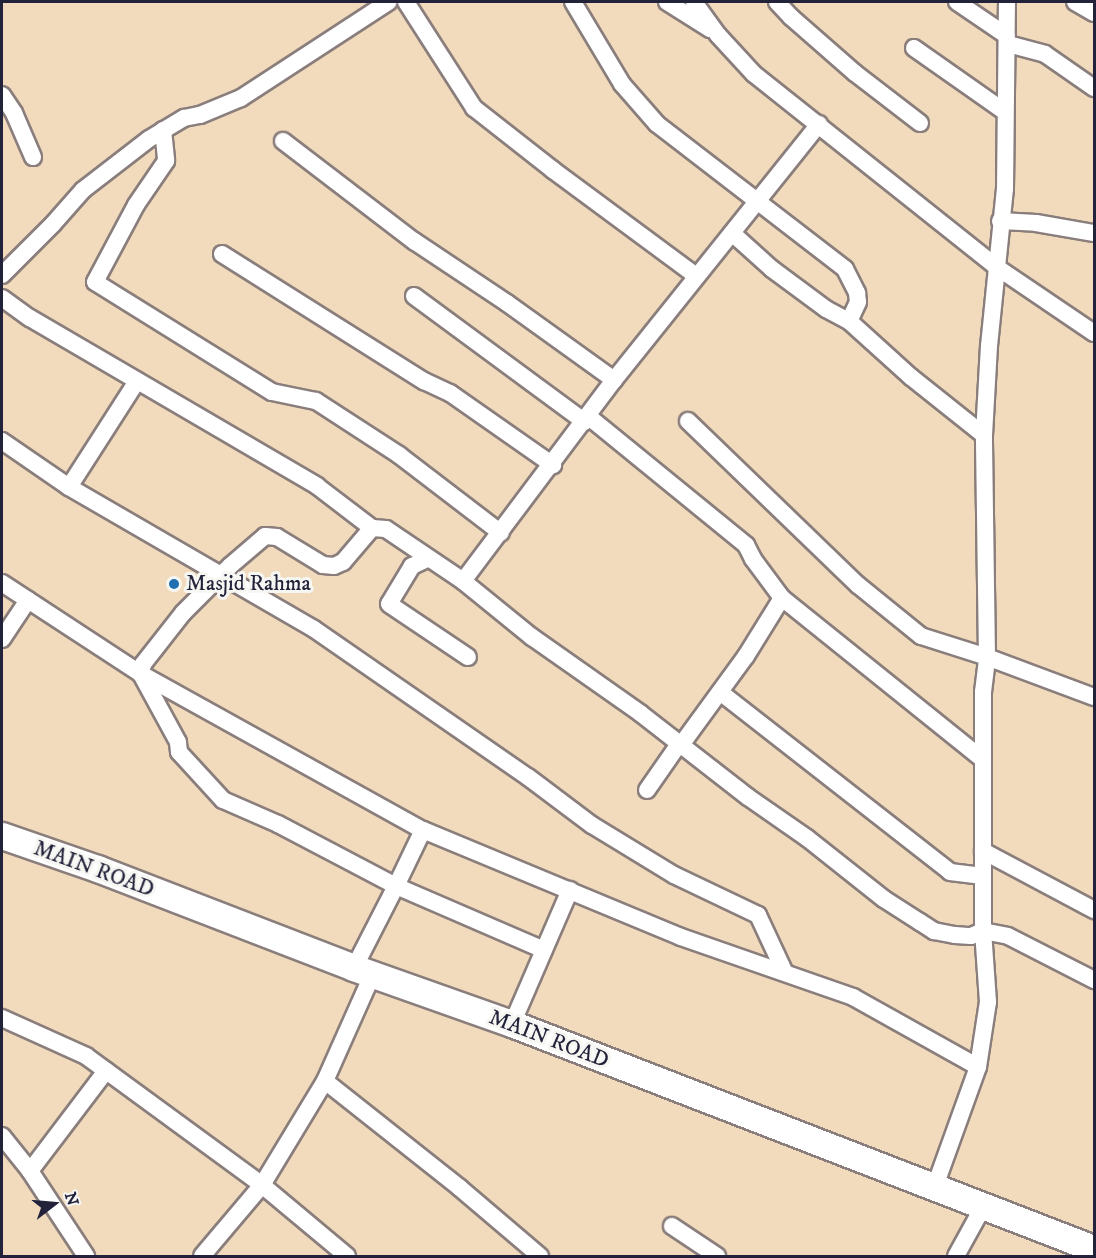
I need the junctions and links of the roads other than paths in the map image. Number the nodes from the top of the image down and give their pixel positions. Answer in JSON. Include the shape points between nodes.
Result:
{"nodes":[{"id":1,"x":388,"y":2,"type":"edge"},
{"id":2,"x":406,"y":2,"type":"edge"},
{"id":3,"x":573,"y":2,"type":"edge"},
{"id":4,"x":667,"y":2,"type":"edge"},
{"id":5,"x":694,"y":2,"type":"edge"},
{"id":6,"x":777,"y":2,"type":"edge"},
{"id":7,"x":957,"y":2,"type":"edge"},
{"id":8,"x":1007,"y":2,"type":"edge"},
{"id":9,"x":1075,"y":2,"type":"edge"},
{"id":10,"x":1095,"y":13,"type":"edge"},
{"id":11,"x":718,"y":34,"type":"junction"},
{"id":12,"x":1008,"y":40,"type":"junction"},
{"id":13,"x":914,"y":48,"type":"dead end"},
{"id":14,"x":1095,"y":88,"type":"edge"},
{"id":15,"x":2,"y":94,"type":"edge"},
{"id":16,"x":1005,"y":111,"type":"junction"},
{"id":17,"x":920,"y":123,"type":"dead end"},
{"id":18,"x":819,"y":124,"type":"junction"},
{"id":19,"x":163,"y":130,"type":"junction"},
{"id":20,"x":283,"y":141,"type":"dead end"},
{"id":21,"x":33,"y":157,"type":"dead end"},
{"id":22,"x":759,"y":201,"type":"junction"},
{"id":23,"x":1000,"y":221,"type":"junction"},
{"id":24,"x":732,"y":233,"type":"junction"},
{"id":25,"x":1095,"y":233,"type":"edge"},
{"id":26,"x":222,"y":254,"type":"dead end"},
{"id":27,"x":998,"y":268,"type":"junction"},
{"id":28,"x":2,"y":275,"type":"edge"},
{"id":29,"x":696,"y":276,"type":"junction"},
{"id":30,"x":414,"y":296,"type":"dead end"},
{"id":31,"x":2,"y":298,"type":"edge"},
{"id":32,"x":849,"y":321,"type":"junction"},
{"id":33,"x":1095,"y":333,"type":"edge"},
{"id":34,"x":614,"y":380,"type":"junction"},
{"id":35,"x":137,"y":381,"type":"junction"},
{"id":36,"x":587,"y":419,"type":"junction"},
{"id":37,"x":688,"y":421,"type":"dead end"},
{"id":38,"x":984,"y":435,"type":"junction"},
{"id":39,"x":2,"y":441,"type":"edge"},
{"id":40,"x":552,"y":465,"type":"junction"},
{"id":41,"x":69,"y":487,"type":"junction"},
{"id":42,"x":372,"y":528,"type":"junction"},
{"id":43,"x":501,"y":533,"type":"junction"},
{"id":44,"x":427,"y":559,"type":"junction"},
{"id":45,"x":220,"y":576,"type":"junction"},
{"id":46,"x":463,"y":580,"type":"junction"},
{"id":47,"x":2,"y":583,"type":"edge"},
{"id":48,"x":782,"y":598,"type":"junction"},
{"id":49,"x":28,"y":600,"type":"junction"},
{"id":50,"x":2,"y":639,"type":"edge"},
{"id":51,"x":468,"y":657,"type":"dead end"},
{"id":52,"x":987,"y":657,"type":"junction"},
{"id":53,"x":141,"y":674,"type":"junction"},
{"id":54,"x":720,"y":692,"type":"junction"},
{"id":55,"x":1095,"y":697,"type":"edge"},
{"id":56,"x":680,"y":745,"type":"junction"},
{"id":57,"x":982,"y":759,"type":"junction"},
{"id":58,"x":647,"y":790,"type":"dead end"},
{"id":59,"x":423,"y":830,"type":"junction"},
{"id":60,"x":2,"y":836,"type":"edge"},
{"id":61,"x":983,"y":851,"type":"junction"},
{"id":62,"x":983,"y":876,"type":"junction"},
{"id":63,"x":396,"y":886,"type":"junction"},
{"id":64,"x":570,"y":890,"type":"junction"},
{"id":65,"x":1095,"y":910,"type":"edge"},
{"id":66,"x":983,"y":931,"type":"junction"},
{"id":67,"x":544,"y":950,"type":"junction"},
{"id":68,"x":363,"y":970,"type":"junction"},
{"id":69,"x":784,"y":971,"type":"junction"},
{"id":70,"x":1095,"y":980,"type":"edge"},
{"id":71,"x":2,"y":1018,"type":"edge"},
{"id":72,"x":512,"y":1024,"type":"junction"},
{"id":73,"x":978,"y":1067,"type":"junction"},
{"id":74,"x":106,"y":1071,"type":"junction"},
{"id":75,"x":325,"y":1081,"type":"junction"},
{"id":76,"x":2,"y":1136,"type":"edge"},
{"id":77,"x":30,"y":1171,"type":"junction"},
{"id":78,"x":262,"y":1185,"type":"junction"},
{"id":79,"x":934,"y":1189,"type":"junction"},
{"id":80,"x":983,"y":1207,"type":"junction"},
{"id":81,"x":672,"y":1226,"type":"dead end"},
{"id":82,"x":1095,"y":1249,"type":"edge"},
{"id":83,"x":86,"y":1257,"type":"edge"},
{"id":84,"x":202,"y":1257,"type":"edge"},
{"id":85,"x":347,"y":1257,"type":"edge"},
{"id":86,"x":540,"y":1257,"type":"edge"},
{"id":87,"x":717,"y":1257,"type":"edge"},
{"id":88,"x":956,"y":1257,"type":"edge"}],
"edges":[{"from":1,"to":19,"type":"street","via":[[241,98],[184,118]]},
{"from":2,"to":29,"type":"street","via":[[474,108]]},
{"from":3,"to":22,"type":"street","via":[[622,84],[657,124]]},
{"from":4,"to":11,"type":"street"},
{"from":5,"to":11,"type":"street"},
{"from":6,"to":17,"type":"street","via":[[855,73]]},
{"from":7,"to":12,"type":"street"},
{"from":8,"to":12,"type":"street"},
{"from":9,"to":10,"type":"street"},
{"from":11,"to":18,"type":"street","via":[[754,74]]},
{"from":12,"to":14,"type":"street","via":[[1045,54]]},
{"from":12,"to":16,"type":"street"},
{"from":13,"to":16,"type":"street"},
{"from":15,"to":21,"type":"street"},
{"from":16,"to":23,"type":"street","via":[[1005,189]]},
{"from":18,"to":22,"type":"street"},
{"from":18,"to":27,"type":"street"},
{"from":19,"to":28,"type":"street","via":[[106,169]]},
{"from":19,"to":43,"type":"street","via":[[166,160],[136,205],[95,282],[272,392],[316,401],[399,455]]},
{"from":20,"to":34,"type":"street","via":[[414,241]]},
{"from":22,"to":24,"type":"street"},
{"from":22,"to":32,"type":"street","via":[[845,269],[858,302]]},
{"from":23,"to":25,"type":"street"},
{"from":23,"to":27,"type":"street"},
{"from":24,"to":29,"type":"street"},
{"from":24,"to":32,"type":"street","via":[[772,269]]},
{"from":26,"to":40,"type":"street","via":[[424,381],[450,393]]},
{"from":27,"to":33,"type":"street"},
{"from":27,"to":38,"type":"street"},
{"from":29,"to":34,"type":"street"},
{"from":30,"to":36,"type":"street"},
{"from":31,"to":35,"type":"street"},
{"from":32,"to":38,"type":"street"},
{"from":34,"to":36,"type":"street"},
{"from":35,"to":41,"type":"street"},
{"from":35,"to":42,"type":"street","via":[[317,486]]},
{"from":36,"to":40,"type":"street"},
{"from":36,"to":48,"type":"street","via":[[746,545]]},
{"from":37,"to":52,"type":"street","via":[[858,585],[921,636]]},
{"from":38,"to":52,"type":"street"},
{"from":39,"to":41,"type":"street"},
{"from":40,"to":43,"type":"street"},
{"from":41,"to":45,"type":"street"},
{"from":42,"to":44,"type":"street","via":[[386,529]]},
{"from":42,"to":45,"type":"street","via":[[343,562],[334,566],[324,565],[277,537],[265,536]]},
{"from":43,"to":46,"type":"street"},
{"from":44,"to":46,"type":"street"},
{"from":44,"to":51,"type":"street","via":[[412,566],[390,604]]},
{"from":45,"to":53,"type":"street","via":[[183,613],[142,664]]},
{"from":45,"to":69,"type":"street","via":[[314,629],[592,825],[674,875],[758,915]]},
{"from":46,"to":56,"type":"street","via":[[532,637]]},
{"from":47,"to":49,"type":"street"},
{"from":48,"to":54,"type":"street"},
{"from":48,"to":57,"type":"street"},
{"from":49,"to":50,"type":"street"},
{"from":49,"to":53,"type":"street"},
{"from":52,"to":55,"type":"street"},
{"from":52,"to":57,"type":"street"},
{"from":53,"to":59,"type":"street"},
{"from":53,"to":63,"type":"street","via":[[179,752],[223,800]]},
{"from":54,"to":56,"type":"street"},
{"from":54,"to":62,"type":"street","via":[[950,872]]},
{"from":56,"to":58,"type":"street"},
{"from":56,"to":66,"type":"street","via":[[884,899],[927,926],[955,935],[970,936]]},
{"from":57,"to":61,"type":"street"},
{"from":59,"to":63,"type":"street"},
{"from":59,"to":64,"type":"street"},
{"from":60,"to":68,"type":"main road","name":"MAIN ROAD"},
{"from":61,"to":62,"type":"street"},
{"from":61,"to":65,"type":"street"},
{"from":62,"to":66,"type":"street"},
{"from":63,"to":67,"type":"street"},
{"from":63,"to":68,"type":"street"},
{"from":64,"to":67,"type":"street"},
{"from":64,"to":69,"type":"street","via":[[681,937]]},
{"from":66,"to":70,"type":"street","via":[[1008,936]]},
{"from":66,"to":73,"type":"street","via":[[988,1002]]},
{"from":67,"to":72,"type":"street"},
{"from":68,"to":72,"type":"main road","name":"MAIN ROAD"},
{"from":68,"to":75,"type":"street"},
{"from":69,"to":73,"type":"street","via":[[853,997]]},
{"from":71,"to":74,"type":"street","via":[[86,1056]]},
{"from":72,"to":79,"type":"main road","name":"MAIN ROAD"},
{"from":73,"to":79,"type":"street"},
{"from":74,"to":77,"type":"street"},
{"from":74,"to":78,"type":"street"},
{"from":75,"to":78,"type":"street"},
{"from":75,"to":86,"type":"street"},
{"from":76,"to":77,"type":"street"},
{"from":77,"to":83,"type":"street"},
{"from":78,"to":84,"type":"street"},
{"from":78,"to":85,"type":"street"},
{"from":79,"to":80,"type":"main road","name":"MAIN ROAD"},
{"from":80,"to":82,"type":"main road","name":"MAIN ROAD"},
{"from":80,"to":88,"type":"street"},
{"from":81,"to":87,"type":"street"}]}
